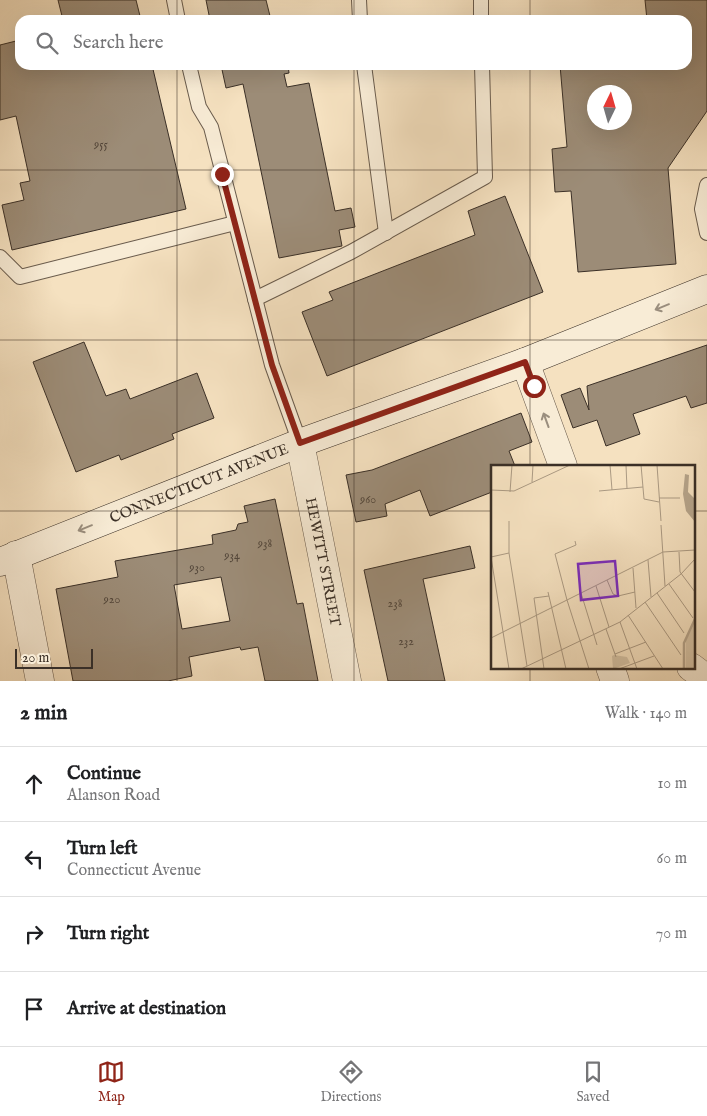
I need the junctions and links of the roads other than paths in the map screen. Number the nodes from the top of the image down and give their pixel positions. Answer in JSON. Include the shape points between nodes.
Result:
{"nodes":[{"id":1,"x":174,"y":0,"type":"edge"},
{"id":2,"x":359,"y":0,"type":"edge"},
{"id":3,"x":481,"y":0,"type":"edge"},
{"id":4,"x":177,"y":15,"type":"edge"},
{"id":5,"x":360,"y":15,"type":"edge"},
{"id":6,"x":481,"y":15,"type":"edge"},
{"id":7,"x":190,"y":70,"type":"edge"},
{"id":8,"x":365,"y":70,"type":"edge"},
{"id":9,"x":482,"y":70,"type":"edge"},
{"id":10,"x":707,"y":185,"type":"edge"},
{"id":11,"x":235,"y":223,"type":"junction"},
{"id":12,"x":386,"y":233,"type":"junction"},
{"id":13,"x":707,"y":233,"type":"edge"},
{"id":14,"x":0,"y":257,"type":"edge"},
{"id":15,"x":707,"y":289,"type":"edge"},
{"id":16,"x":255,"y":299,"type":"junction"},
{"id":17,"x":525,"y":362,"type":"junction"},
{"id":18,"x":300,"y":443,"type":"junction"},
{"id":19,"x":563,"y":465,"type":"edge"},
{"id":20,"x":8,"y":559,"type":"edge"},
{"id":21,"x":610,"y":668,"type":"edge"},
{"id":22,"x":692,"y":668,"type":"edge"},
{"id":23,"x":707,"y":679,"type":"edge"},
{"id":24,"x":40,"y":681,"type":"edge"},
{"id":25,"x":346,"y":681,"type":"edge"},
{"id":26,"x":615,"y":681,"type":"edge"}],
"edges":[{"from":1,"to":4,"type":"lane"},
{"from":2,"to":5,"type":"lane"},
{"from":3,"to":6,"type":"lane"},
{"from":7,"to":11,"type":"lane","via":[[199,106],[211,127]]},
{"from":8,"to":12,"type":"lane"},
{"from":9,"to":12,"type":"lane","via":[[485,177]]},
{"from":10,"to":13,"type":"lane","via":[[702,208]]},
{"from":11,"to":14,"type":"lane","via":[[20,277]]},
{"from":11,"to":16,"type":"lane"},
{"from":12,"to":16,"type":"lane"},
{"from":15,"to":17,"type":"main road","name":"CONNECTICUT AVENUE","one_way":true},
{"from":16,"to":18,"type":"lane","via":[[272,365]]},
{"from":17,"to":18,"type":"main road","name":"CONNECTICUT AVENUE"},
{"from":19,"to":17,"type":"main road","one_way":true},
{"from":18,"to":20,"type":"main road","name":"CONNECTICUT AVENUE","one_way":true},
{"from":18,"to":25,"type":"main road","name":"HEWITT STREET"},
{"from":20,"to":24,"type":"main road"},
{"from":21,"to":26,"type":"main road"},
{"from":22,"to":23,"type":"main road"}]}
